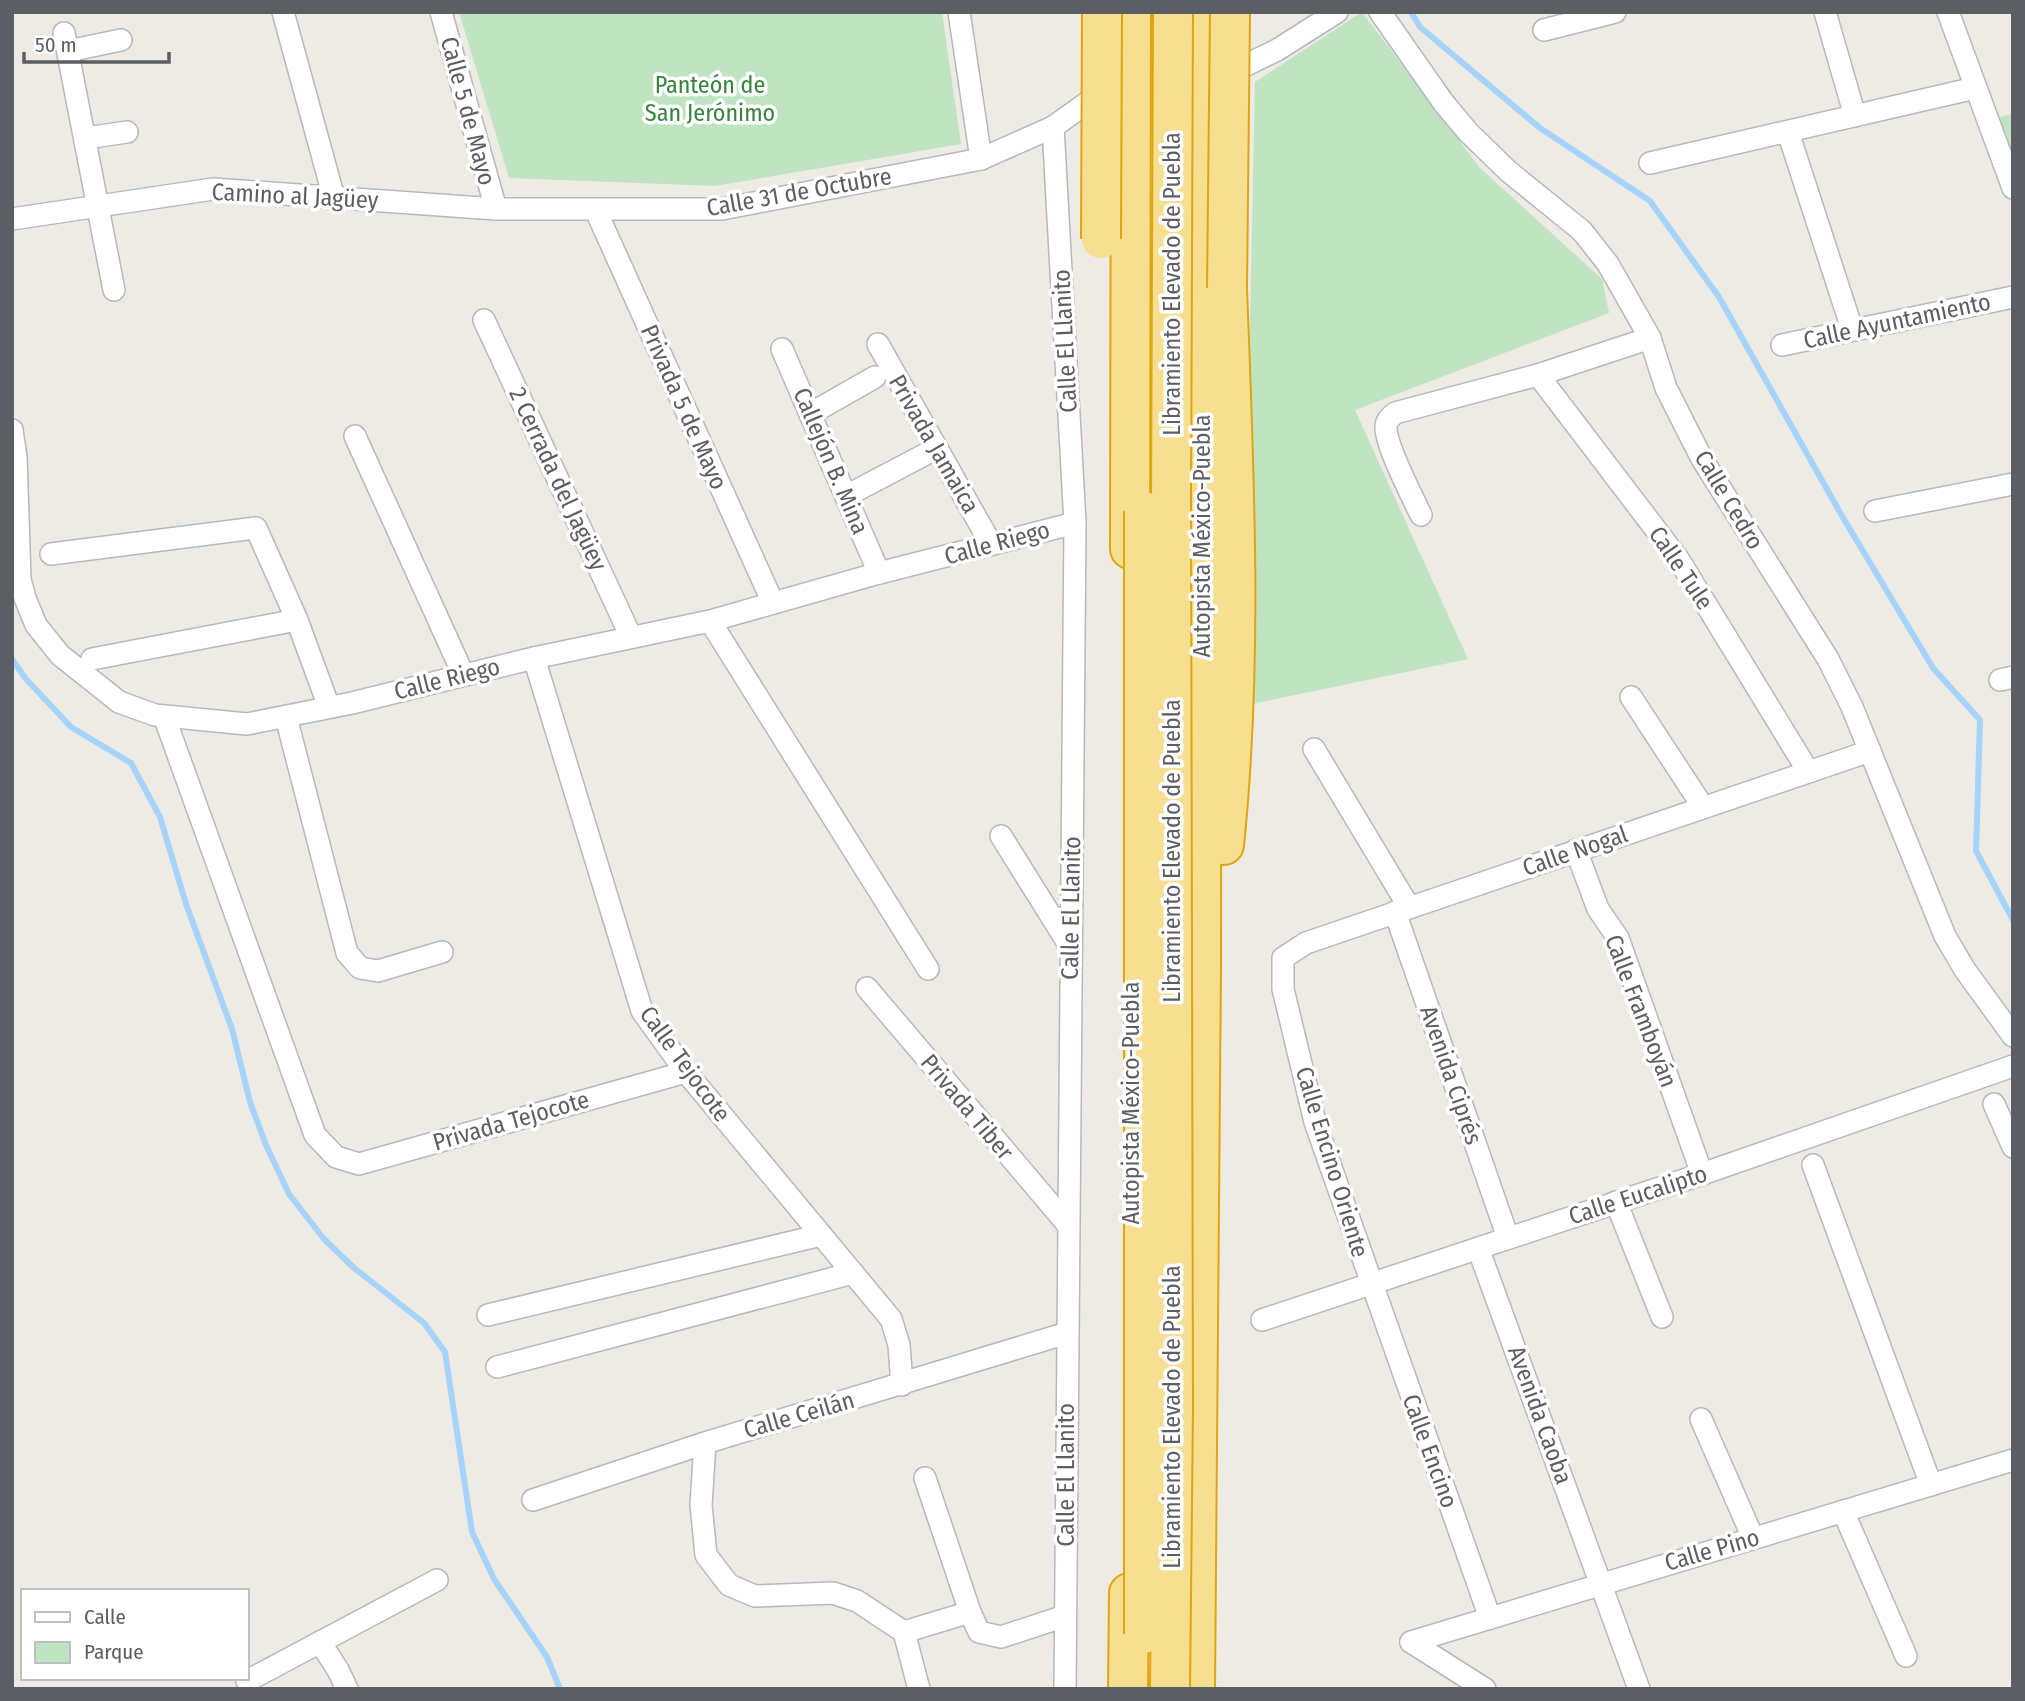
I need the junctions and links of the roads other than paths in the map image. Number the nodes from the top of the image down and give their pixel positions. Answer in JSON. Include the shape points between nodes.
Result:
{"nodes":[{"id":1,"x":283,"y":12,"type":"edge"},
{"id":2,"x":441,"y":12,"type":"edge"},
{"id":3,"x":959,"y":12,"type":"edge"},
{"id":4,"x":1102,"y":12,"type":"edge"},
{"id":5,"x":1131,"y":12,"type":"edge"},
{"id":6,"x":1149,"y":12,"type":"edge"},
{"id":7,"x":1172,"y":12,"type":"edge"},
{"id":8,"x":1202,"y":12,"type":"edge"},
{"id":9,"x":1230,"y":12,"type":"edge"},
{"id":10,"x":1337,"y":12,"type":"edge"},
{"id":11,"x":1380,"y":12,"type":"edge"},
{"id":12,"x":1615,"y":12,"type":"edge"},
{"id":13,"x":1825,"y":12,"type":"edge"},
{"id":14,"x":1948,"y":12,"type":"edge"},
{"id":15,"x":1544,"y":30,"type":"dead end"},
{"id":16,"x":121,"y":40,"type":"dead end"},
{"id":17,"x":1240,"y":68,"type":"dead end"},
{"id":18,"x":1975,"y":88,"type":"junction"},
{"id":19,"x":1088,"y":102,"type":"dead end"},
{"id":20,"x":1855,"y":116,"type":"junction"},
{"id":21,"x":1053,"y":127,"type":"junction"},
{"id":22,"x":127,"y":132,"type":"dead end"},
{"id":23,"x":1788,"y":132,"type":"junction"},
{"id":24,"x":86,"y":138,"type":"junction"},
{"id":25,"x":981,"y":159,"type":"junction"},
{"id":26,"x":1650,"y":163,"type":"dead end"},
{"id":27,"x":2013,"y":188,"type":"edge"},
{"id":28,"x":334,"y":198,"type":"junction"},
{"id":29,"x":99,"y":206,"type":"junction"},
{"id":30,"x":496,"y":209,"type":"junction"},
{"id":31,"x":596,"y":211,"type":"junction"},
{"id":32,"x":12,"y":219,"type":"edge"},
{"id":33,"x":114,"y":290,"type":"dead end"},
{"id":34,"x":2013,"y":297,"type":"edge"},
{"id":35,"x":484,"y":320,"type":"dead end"},
{"id":36,"x":1852,"y":329,"type":"junction"},
{"id":37,"x":1650,"y":338,"type":"junction"},
{"id":38,"x":877,"y":344,"type":"dead end"},
{"id":39,"x":1782,"y":345,"type":"dead end"},
{"id":40,"x":782,"y":349,"type":"dead end"},
{"id":41,"x":1130,"y":375,"type":"junction"},
{"id":42,"x":1538,"y":375,"type":"junction"},
{"id":43,"x":875,"y":377,"type":"dead end"},
{"id":44,"x":810,"y":414,"type":"junction"},
{"id":45,"x":12,"y":430,"type":"edge"},
{"id":46,"x":355,"y":436,"type":"dead end"},
{"id":47,"x":924,"y":455,"type":"dead end"},
{"id":48,"x":2013,"y":484,"type":"edge"},
{"id":49,"x":846,"y":496,"type":"junction"},
{"id":50,"x":1875,"y":511,"type":"dead end"},
{"id":51,"x":1421,"y":515,"type":"dead end"},
{"id":52,"x":1075,"y":523,"type":"junction"},
{"id":53,"x":991,"y":544,"type":"junction"},
{"id":54,"x":51,"y":554,"type":"dead end"},
{"id":55,"x":879,"y":573,"type":"junction"},
{"id":56,"x":773,"y":603,"type":"junction"},
{"id":57,"x":297,"y":620,"type":"junction"},
{"id":58,"x":710,"y":621,"type":"junction"},
{"id":59,"x":631,"y":637,"type":"junction"},
{"id":60,"x":534,"y":658,"type":"junction"},
{"id":61,"x":92,"y":659,"type":"dead end"},
{"id":62,"x":463,"y":674,"type":"junction"},
{"id":63,"x":1631,"y":697,"type":"dead end"},
{"id":64,"x":329,"y":707,"type":"junction"},
{"id":65,"x":164,"y":716,"type":"junction"},
{"id":66,"x":286,"y":717,"type":"junction"},
{"id":67,"x":1314,"y":749,"type":"dead end"},
{"id":68,"x":1870,"y":751,"type":"junction"},
{"id":69,"x":1808,"y":771,"type":"junction"},
{"id":70,"x":1703,"y":807,"type":"junction"},
{"id":71,"x":1000,"y":836,"type":"dead end"},
{"id":72,"x":1576,"y":850,"type":"junction"},
{"id":73,"x":1402,"y":909,"type":"junction"},
{"id":74,"x":1071,"y":948,"type":"junction"},
{"id":75,"x":442,"y":952,"type":"dead end"},
{"id":76,"x":1283,"y":958,"type":"joint"},
{"id":77,"x":1201,"y":964,"type":"junction"},
{"id":78,"x":928,"y":970,"type":"dead end"},
{"id":79,"x":867,"y":988,"type":"dead end"},
{"id":80,"x":2013,"y":1036,"type":"edge"},
{"id":81,"x":2013,"y":1066,"type":"edge"},
{"id":82,"x":686,"y":1072,"type":"junction"},
{"id":83,"x":1994,"y":1104,"type":"dead end"},
{"id":84,"x":2013,"y":1147,"type":"edge"},
{"id":85,"x":1813,"y":1166,"type":"dead end"},
{"id":86,"x":1702,"y":1174,"type":"junction"},
{"id":87,"x":1616,"y":1202,"type":"junction"},
{"id":88,"x":1068,"y":1226,"type":"junction"},
{"id":89,"x":821,"y":1235,"type":"junction"},
{"id":90,"x":1508,"y":1238,"type":"junction"},
{"id":91,"x":1478,"y":1248,"type":"junction"},
{"id":92,"x":853,"y":1273,"type":"junction"},
{"id":93,"x":1371,"y":1283,"type":"junction"},
{"id":94,"x":488,"y":1315,"type":"dead end"},
{"id":95,"x":1662,"y":1317,"type":"dead end"},
{"id":96,"x":1262,"y":1320,"type":"dead end"},
{"id":97,"x":1067,"y":1333,"type":"junction"},
{"id":98,"x":497,"y":1367,"type":"dead end"},
{"id":99,"x":902,"y":1385,"type":"junction"},
{"id":100,"x":1701,"y":1419,"type":"dead end"},
{"id":101,"x":705,"y":1443,"type":"junction"},
{"id":102,"x":2013,"y":1460,"type":"edge"},
{"id":103,"x":925,"y":1478,"type":"dead end"},
{"id":104,"x":1931,"y":1485,"type":"junction"},
{"id":105,"x":533,"y":1500,"type":"dead end"},
{"id":106,"x":1843,"y":1511,"type":"junction"},
{"id":107,"x":1753,"y":1538,"type":"junction"},
{"id":108,"x":437,"y":1580,"type":"dead end"},
{"id":109,"x":1601,"y":1583,"type":"junction"},
{"id":110,"x":970,"y":1612,"type":"junction"},
{"id":111,"x":1065,"y":1616,"type":"junction"},
{"id":112,"x":1490,"y":1618,"type":"junction"},
{"id":113,"x":904,"y":1632,"type":"junction"},
{"id":114,"x":320,"y":1642,"type":"junction"},
{"id":115,"x":1906,"y":1656,"type":"dead end"},
{"id":116,"x":247,"y":1681,"type":"dead end"},
{"id":117,"x":347,"y":1689,"type":"edge"},
{"id":118,"x":919,"y":1689,"type":"edge"},
{"id":119,"x":1065,"y":1689,"type":"edge"},
{"id":120,"x":1128,"y":1689,"type":"edge"},
{"id":121,"x":1143,"y":1689,"type":"edge"},
{"id":122,"x":1170,"y":1689,"type":"edge"},
{"id":123,"x":1195,"y":1689,"type":"edge"},
{"id":124,"x":1485,"y":1689,"type":"edge"},
{"id":125,"x":1639,"y":1689,"type":"edge"}],
"edges":[{"from":1,"to":28,"type":"street"},
{"from":2,"to":30,"type":"street","name":"Calle 5 de Mayo"},
{"from":3,"to":25,"type":"street"},
{"from":4,"to":41,"type":"highway","bridge":true,"via":[[1101,239],[1112,321]]},
{"from":5,"to":41,"type":"highway","name":"Autopista México-Puebla"},
{"from":6,"to":121,"type":"highway","name":"Libramiento Elevado de Puebla","bridge":true},
{"from":7,"to":122,"type":"highway","name":"Libramiento Elevado de Puebla","bridge":true},
{"from":8,"to":77,"type":"highway","name":"Autopista México-Puebla"},
{"from":9,"to":77,"type":"highway","bridge":true,"via":[[1227,288],[1237,543],[1235,676],[1219,888]]},
{"from":10,"to":17,"type":"street"},
{"from":11,"to":37,"type":"street","name":"Calle Cedro","via":[[1468,132],[1582,231],[1608,264]]},
{"from":12,"to":15,"type":"street"},
{"from":13,"to":20,"type":"street"},
{"from":14,"to":18,"type":"street"},
{"from":16,"to":24,"type":"street","via":[[66,42]]},
{"from":18,"to":20,"type":"street"},
{"from":18,"to":27,"type":"street"},
{"from":19,"to":21,"type":"street","name":"Calle 31 de Octubre"},
{"from":20,"to":23,"type":"street"},
{"from":21,"to":25,"type":"street","name":"Calle 31 de Octubre"},
{"from":21,"to":52,"type":"street","name":"Calle El Llanito"},
{"from":22,"to":24,"type":"street"},
{"from":23,"to":26,"type":"street"},
{"from":23,"to":36,"type":"street"},
{"from":24,"to":29,"type":"street"},
{"from":25,"to":31,"type":"street","name":"Calle 31 de Octubre","via":[[722,209]]},
{"from":28,"to":29,"type":"street","name":"Camino al Jagüey","via":[[213,188]]},
{"from":28,"to":30,"type":"street","name":"Camino al Jagüey"},
{"from":29,"to":32,"type":"street","name":"Camino al Jagüey"},
{"from":29,"to":33,"type":"street"},
{"from":30,"to":31,"type":"street","name":"Calle 31 de Octubre"},
{"from":31,"to":56,"type":"street","name":"Privada 5 de Mayo"},
{"from":34,"to":36,"type":"street","name":"Calle Ayuntamiento"},
{"from":35,"to":59,"type":"street","name":"2 Cerrada del Jagüey"},
{"from":36,"to":39,"type":"street","name":"Calle Ayuntamiento"},
{"from":37,"to":42,"type":"street"},
{"from":37,"to":68,"type":"street","name":"Calle Cedro","via":[[1667,388],[1702,459],[1828,659]]},
{"from":38,"to":53,"type":"street","name":"Privada Jamaica"},
{"from":40,"to":44,"type":"street","name":"Callejón B. Mina"},
{"from":41,"to":120,"type":"highway","name":"Autopista México-Puebla"},
{"from":42,"to":51,"type":"street","via":[[1388,419],[1385,427],[1397,463]]},
{"from":42,"to":69,"type":"street","name":"Calle Tule","via":[[1679,560]]},
{"from":43,"to":44,"type":"street"},
{"from":44,"to":49,"type":"street","name":"Callejón B. Mina"},
{"from":45,"to":65,"type":"street","name":"Calle Riego","via":[[20,579],[36,625],[60,655],[119,702]]},
{"from":46,"to":62,"type":"street"},
{"from":47,"to":49,"type":"street"},
{"from":48,"to":50,"type":"street"},
{"from":49,"to":55,"type":"street","name":"Callejón B. Mina"},
{"from":52,"to":53,"type":"street","name":"Calle Riego"},
{"from":52,"to":74,"type":"street","name":"Calle El Llanito"},
{"from":53,"to":55,"type":"street","name":"Calle Riego"},
{"from":54,"to":57,"type":"street","via":[[256,528]]},
{"from":55,"to":56,"type":"street","name":"Calle Riego"},
{"from":56,"to":58,"type":"street","name":"Calle Riego"},
{"from":57,"to":61,"type":"street"},
{"from":57,"to":64,"type":"street"},
{"from":58,"to":59,"type":"street","name":"Calle Riego"},
{"from":58,"to":78,"type":"street"},
{"from":59,"to":60,"type":"street","name":"Calle Riego"},
{"from":60,"to":62,"type":"street","name":"Calle Riego"},
{"from":60,"to":82,"type":"street","name":"Calle Tejocote","via":[[642,1011]]},
{"from":62,"to":64,"type":"street","name":"Calle Riego"},
{"from":63,"to":70,"type":"street"},
{"from":64,"to":66,"type":"street","name":"Calle Riego"},
{"from":65,"to":66,"type":"street","name":"Calle Riego","via":[[247,724]]},
{"from":65,"to":82,"type":"street","name":"Privada Tejocote","via":[[314,1135],[336,1157],[359,1164]]},
{"from":66,"to":75,"type":"street","via":[[347,953],[360,968],[378,971]]},
{"from":67,"to":73,"type":"street","name":"Avenida Ciprés"},
{"from":68,"to":69,"type":"street","name":"Calle Nogal"},
{"from":68,"to":80,"type":"street","name":"Calle Cedro","via":[[1945,936]]},
{"from":69,"to":70,"type":"street","name":"Calle Nogal"},
{"from":70,"to":72,"type":"street","name":"Calle Nogal"},
{"from":71,"to":74,"type":"street"},
{"from":72,"to":73,"type":"street","name":"Calle Nogal"},
{"from":72,"to":86,"type":"street","name":"Calle Framboyán","via":[[1598,909],[1618,938]]},
{"from":73,"to":76,"type":"street","name":"Calle Nogal","via":[[1306,943]]},
{"from":73,"to":90,"type":"street","name":"Avenida Ciprés"},
{"from":74,"to":88,"type":"street","name":"Calle El Llanito"},
{"from":76,"to":93,"type":"street","name":"Calle Encino Oriente","via":[[1283,989],[1315,1122]]},
{"from":77,"to":123,"type":"highway","name":"Autopista México-Puebla"},
{"from":79,"to":88,"type":"street","name":"Privada Tiber"},
{"from":81,"to":86,"type":"street","name":"Calle Eucalipto"},
{"from":82,"to":89,"type":"street","name":"Calle Tejocote"},
{"from":83,"to":84,"type":"street"},
{"from":85,"to":104,"type":"street"},
{"from":86,"to":87,"type":"street","name":"Calle Eucalipto"},
{"from":87,"to":90,"type":"street","name":"Calle Eucalipto"},
{"from":87,"to":95,"type":"street"},
{"from":88,"to":97,"type":"street","name":"Calle El Llanito"},
{"from":89,"to":92,"type":"street","name":"Calle Tejocote"},
{"from":89,"to":94,"type":"street"},
{"from":90,"to":91,"type":"street","name":"Calle Eucalipto"},
{"from":91,"to":93,"type":"street","name":"Calle Eucalipto"},
{"from":91,"to":109,"type":"street","name":"Avenida Caoba"},
{"from":92,"to":98,"type":"street"},
{"from":92,"to":99,"type":"street","name":"Calle Tejocote","via":[[891,1319],[899,1345]]},
{"from":93,"to":96,"type":"street","name":"Calle Eucalipto"},
{"from":93,"to":112,"type":"street","name":"Calle Encino"},
{"from":97,"to":99,"type":"street","name":"Calle Ceilán"},
{"from":97,"to":111,"type":"street","name":"Calle El Llanito"},
{"from":99,"to":101,"type":"street","name":"Calle Ceilán"},
{"from":100,"to":107,"type":"street"},
{"from":101,"to":105,"type":"street","name":"Calle Ceilán"},
{"from":101,"to":113,"type":"street","via":[[701,1505],[706,1555],[729,1585],[755,1596],[833,1593],[857,1601]]},
{"from":102,"to":104,"type":"street","name":"Calle Pino"},
{"from":103,"to":110,"type":"street"},
{"from":104,"to":106,"type":"street","name":"Calle Pino"},
{"from":106,"to":107,"type":"street","name":"Calle Pino"},
{"from":106,"to":115,"type":"street"},
{"from":107,"to":109,"type":"street","name":"Calle Pino"},
{"from":108,"to":114,"type":"street"},
{"from":109,"to":112,"type":"street","name":"Calle Pino"},
{"from":109,"to":125,"type":"street","name":"Avenida Caoba"},
{"from":110,"to":111,"type":"street","via":[[979,1632],[996,1637]]},
{"from":110,"to":113,"type":"street"},
{"from":111,"to":119,"type":"street","name":"Calle El Llanito"},
{"from":112,"to":124,"type":"street","name":"Calle Pino","via":[[1411,1642]]},
{"from":113,"to":118,"type":"street"},
{"from":114,"to":116,"type":"street"},
{"from":114,"to":117,"type":"street"}]}
